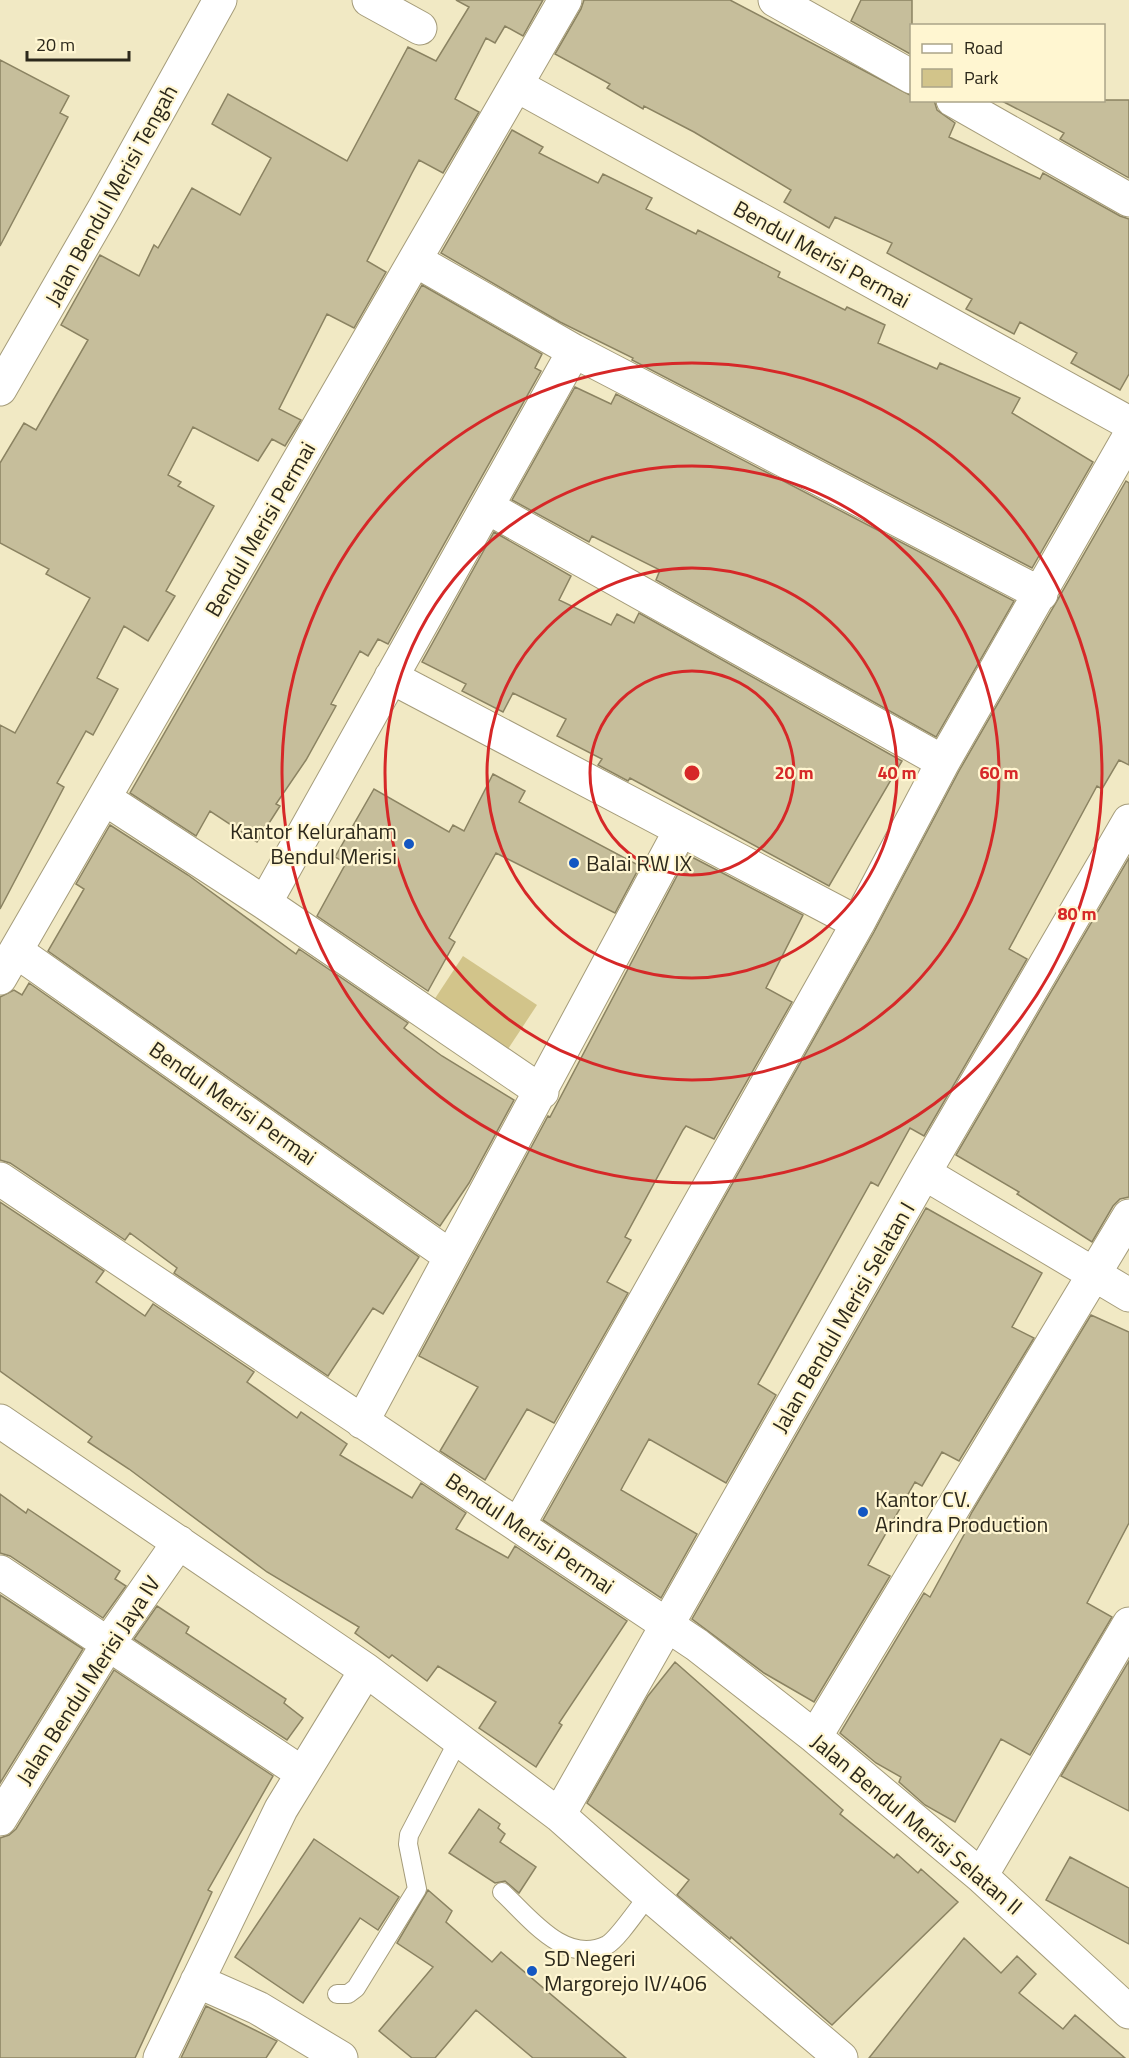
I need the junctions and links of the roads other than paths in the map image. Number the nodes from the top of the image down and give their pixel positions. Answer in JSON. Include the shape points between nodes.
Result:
{"nodes":[{"id":1,"x":220,"y":0,"type":"edge"},
{"id":2,"x":369,"y":0,"type":"edge"},
{"id":3,"x":565,"y":0,"type":"edge"},
{"id":4,"x":784,"y":2,"type":"edge"},
{"id":5,"x":420,"y":28,"type":"dead end"},
{"id":6,"x":910,"y":76,"type":"edge"},
{"id":7,"x":516,"y":85,"type":"junction"},
{"id":8,"x":957,"y":102,"type":"edge"},
{"id":9,"x":1129,"y":200,"type":"edge"},
{"id":10,"x":415,"y":260,"type":"junction"},
{"id":11,"x":574,"y":351,"type":"junction"},
{"id":12,"x":0,"y":389,"type":"edge"},
{"id":13,"x":1129,"y":423,"type":"edge"},
{"id":14,"x":1129,"y":437,"type":"edge"},
{"id":15,"x":486,"y":507,"type":"junction"},
{"id":16,"x":1041,"y":594,"type":"junction"},
{"id":17,"x":392,"y":677,"type":"junction"},
{"id":18,"x":943,"y":762,"type":"junction"},
{"id":19,"x":104,"y":798,"type":"junction"},
{"id":20,"x":1129,"y":821,"type":"edge"},
{"id":21,"x":680,"y":831,"type":"junction"},
{"id":22,"x":265,"y":903,"type":"junction"},
{"id":23,"x":858,"y":923,"type":"junction"},
{"id":24,"x":8,"y":964,"type":"edge"},
{"id":25,"x":542,"y":1092,"type":"junction"},
{"id":26,"x":924,"y":1173,"type":"junction"},
{"id":27,"x":0,"y":1179,"type":"edge"},
{"id":28,"x":1129,"y":1216,"type":"edge"},
{"id":29,"x":450,"y":1256,"type":"junction"},
{"id":30,"x":1095,"y":1275,"type":"junction"},
{"id":31,"x":1129,"y":1296,"type":"edge"},
{"id":32,"x":0,"y":1421,"type":"edge"},
{"id":33,"x":362,"y":1422,"type":"junction"},
{"id":34,"x":519,"y":1524,"type":"junction"},
{"id":35,"x":178,"y":1542,"type":"junction"},
{"id":36,"x":0,"y":1572,"type":"edge"},
{"id":37,"x":1129,"y":1624,"type":"edge"},
{"id":38,"x":667,"y":1625,"type":"junction"},
{"id":39,"x":108,"y":1644,"type":"junction"},
{"id":40,"x":697,"y":1645,"type":"joint"},
{"id":41,"x":366,"y":1670,"type":"junction"},
{"id":42,"x":815,"y":1737,"type":"junction"},
{"id":43,"x":459,"y":1739,"type":"junction"},
{"id":44,"x":302,"y":1773,"type":"junction"},
{"id":45,"x":559,"y":1815,"type":"junction"},
{"id":46,"x":0,"y":1819,"type":"edge"},
{"id":47,"x":981,"y":1876,"type":"junction"},
{"id":48,"x":502,"y":1892,"type":"dead end"},
{"id":49,"x":649,"y":1895,"type":"junction"},
{"id":50,"x":197,"y":1981,"type":"junction"},
{"id":51,"x":337,"y":1994,"type":"dead end"},
{"id":52,"x":1129,"y":2012,"type":"edge"},
{"id":53,"x":160,"y":2058,"type":"edge"},
{"id":54,"x":342,"y":2058,"type":"edge"},
{"id":55,"x":841,"y":2058,"type":"edge"}],
"edges":[{"from":1,"to":12,"type":"street","name":"Jalan Bendul Merisi Tengah"},
{"from":2,"to":5,"type":"street"},
{"from":3,"to":7,"type":"street","name":"Bendul Merisi Permai"},
{"from":4,"to":6,"type":"street"},
{"from":7,"to":10,"type":"street","name":"Bendul Merisi Permai"},
{"from":7,"to":13,"type":"street","name":"Bendul Merisi Permai"},
{"from":8,"to":9,"type":"street"},
{"from":10,"to":11,"type":"street"},
{"from":10,"to":19,"type":"street","name":"Bendul Merisi Permai"},
{"from":11,"to":15,"type":"street"},
{"from":11,"to":16,"type":"street"},
{"from":14,"to":16,"type":"street"},
{"from":15,"to":17,"type":"street"},
{"from":15,"to":18,"type":"street"},
{"from":16,"to":18,"type":"street"},
{"from":17,"to":21,"type":"street"},
{"from":17,"to":22,"type":"street"},
{"from":18,"to":23,"type":"street"},
{"from":19,"to":22,"type":"street"},
{"from":19,"to":24,"type":"street","name":"Bendul Merisi Permai"},
{"from":20,"to":26,"type":"street","name":"Jalan Bendul Merisi Selatan I"},
{"from":21,"to":23,"type":"street"},
{"from":21,"to":25,"type":"street"},
{"from":22,"to":25,"type":"street"},
{"from":23,"to":34,"type":"street"},
{"from":24,"to":29,"type":"street","name":"Bendul Merisi Permai"},
{"from":25,"to":29,"type":"street"},
{"from":26,"to":30,"type":"street"},
{"from":26,"to":38,"type":"street","name":"Jalan Bendul Merisi Selatan I"},
{"from":27,"to":33,"type":"street","name":"Bendul Merisi Permai"},
{"from":28,"to":30,"type":"street"},
{"from":29,"to":33,"type":"street"},
{"from":30,"to":31,"type":"street"},
{"from":30,"to":42,"type":"street"},
{"from":32,"to":35,"type":"street"},
{"from":33,"to":34,"type":"street","name":"Bendul Merisi Permai"},
{"from":34,"to":38,"type":"street","name":"Bendul Merisi Permai"},
{"from":35,"to":39,"type":"street","name":"Jalan Bendul Merisi Jaya IV"},
{"from":35,"to":41,"type":"street"},
{"from":36,"to":39,"type":"street"},
{"from":37,"to":47,"type":"street"},
{"from":38,"to":40,"type":"street","name":"Bendul Merisi Permai"},
{"from":38,"to":45,"type":"street","name":"Jalan Bendul Merisi Selatan I"},
{"from":39,"to":44,"type":"street"},
{"from":39,"to":46,"type":"street","name":"Jalan Bendul Merisi Jaya IV"},
{"from":40,"to":42,"type":"street","name":"Jalan Bendul Merisi Selatan II"},
{"from":41,"to":43,"type":"street"},
{"from":41,"to":44,"type":"street"},
{"from":42,"to":47,"type":"street","name":"Jalan Bendul Merisi Selatan II"},
{"from":43,"to":45,"type":"street"},
{"from":43,"to":51,"type":"lane","via":[[409,1835],[417,1889],[356,1988],[348,1994]]},
{"from":44,"to":50,"type":"street"},
{"from":45,"to":49,"type":"street"},
{"from":47,"to":52,"type":"street","name":"Jalan Bendul Merisi Selatan II"},
{"from":48,"to":49,"type":"lane","via":[[554,1941],[579,1950],[608,1944]]},
{"from":49,"to":55,"type":"street"},
{"from":50,"to":53,"type":"street"},
{"from":50,"to":54,"type":"street","via":[[258,2008]]}]}
